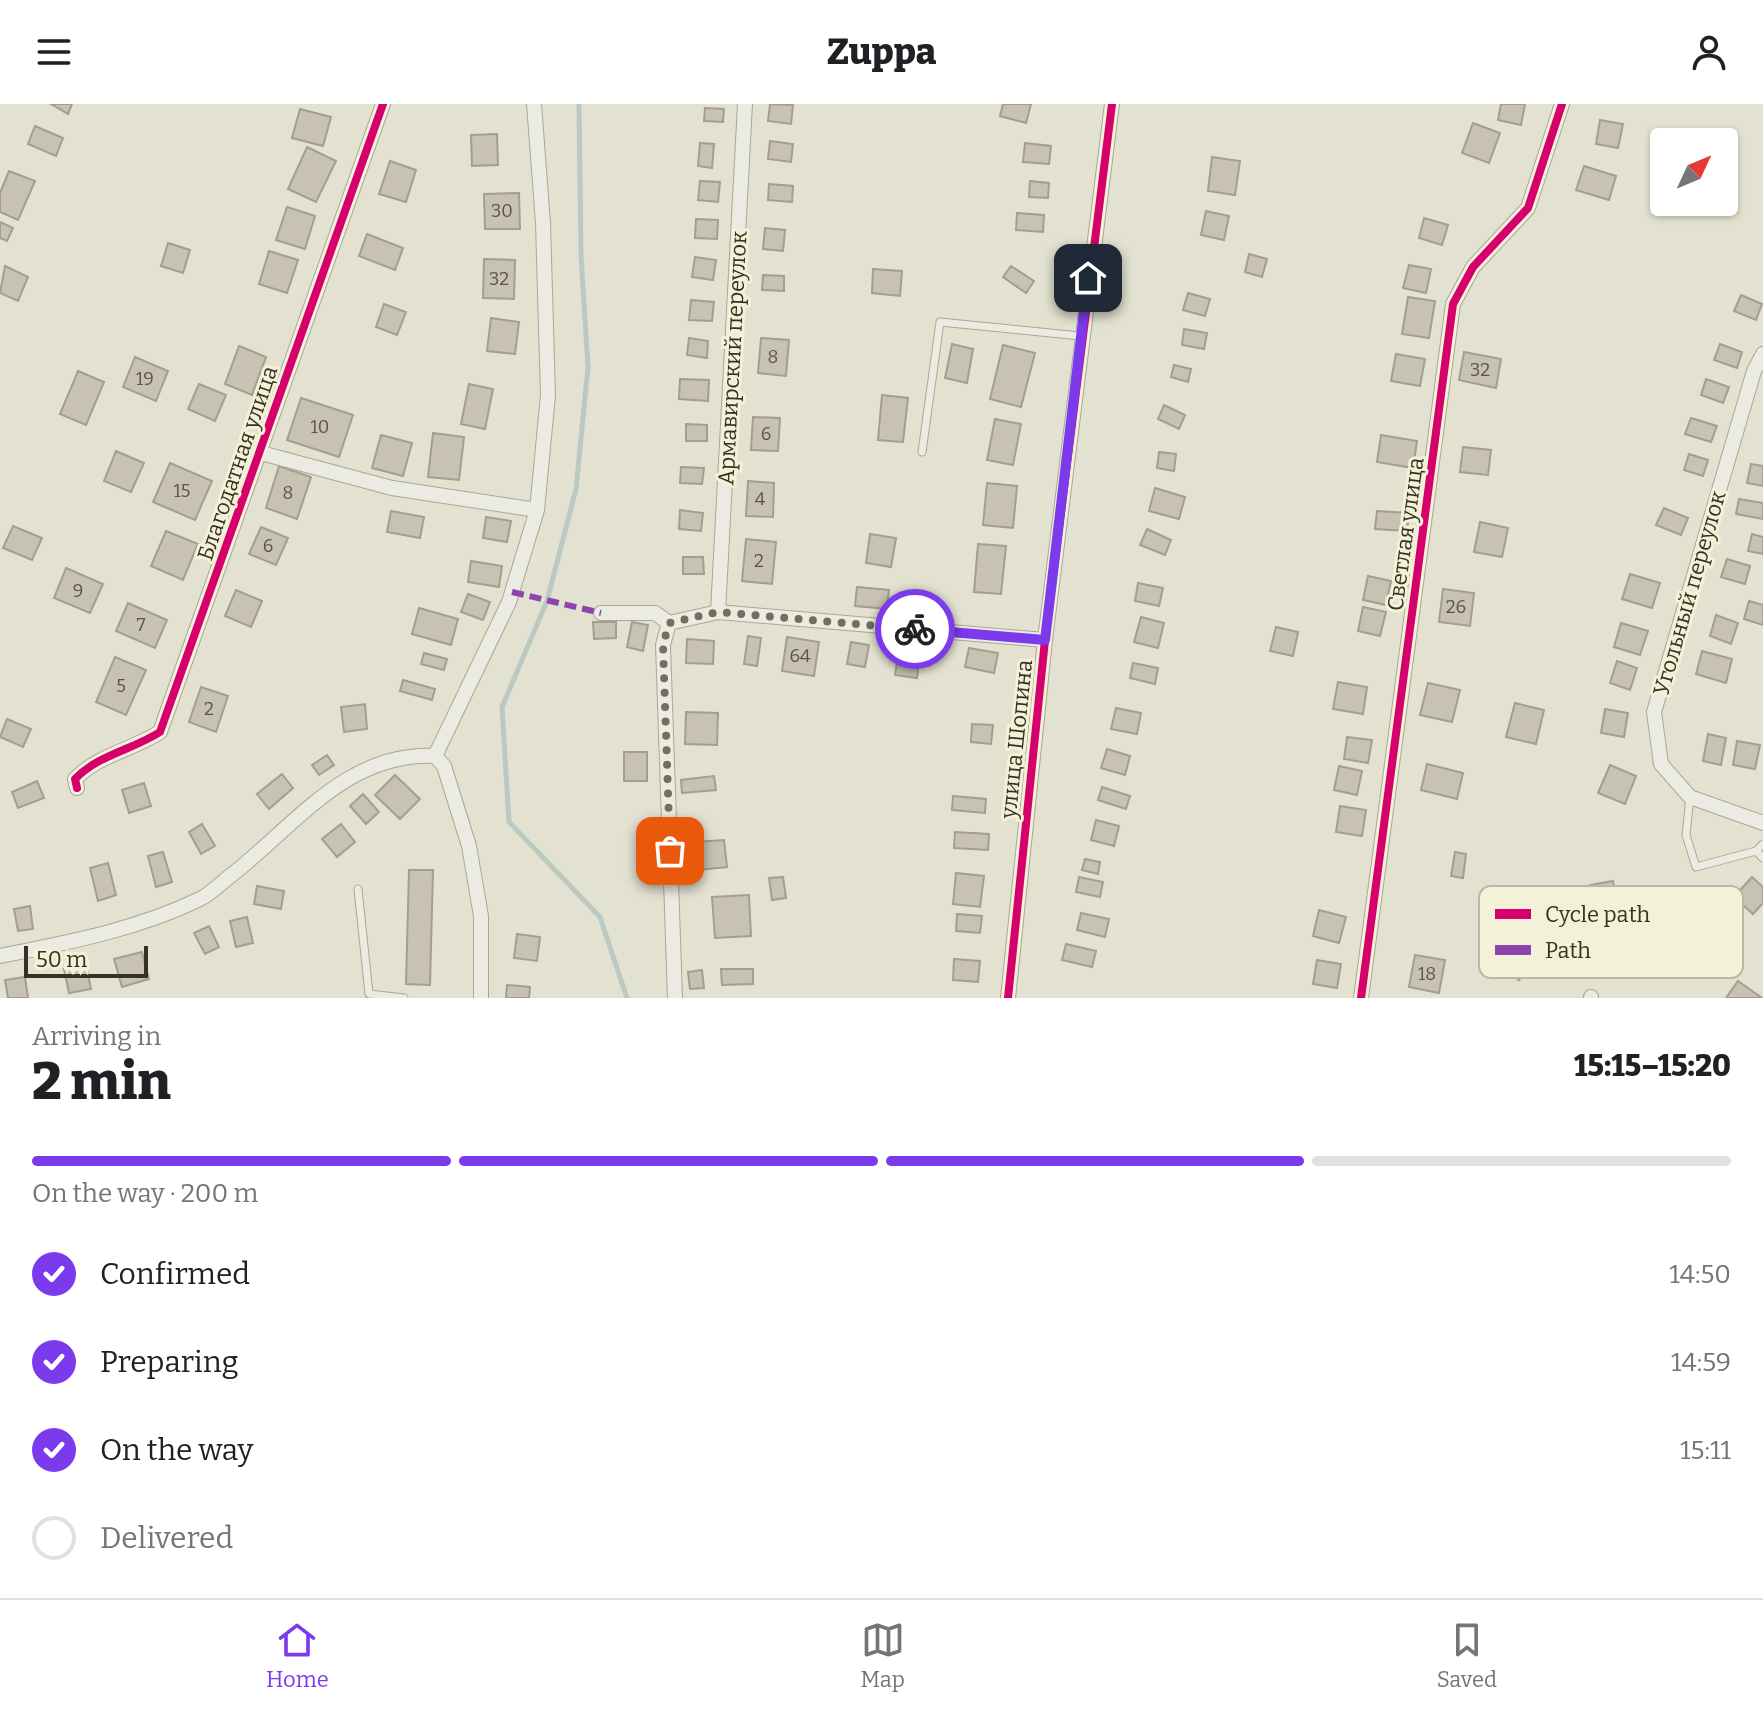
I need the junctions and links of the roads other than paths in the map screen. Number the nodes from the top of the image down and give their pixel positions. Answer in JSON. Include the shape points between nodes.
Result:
{"nodes":[{"id":1,"x":383,"y":104,"type":"edge"},
{"id":2,"x":534,"y":104,"type":"edge"},
{"id":3,"x":745,"y":104,"type":"edge"},
{"id":4,"x":1112,"y":104,"type":"edge"},
{"id":5,"x":1562,"y":104,"type":"edge"},
{"id":6,"x":1080,"y":336,"type":"junction"},
{"id":7,"x":1763,"y":354,"type":"edge"},
{"id":8,"x":922,"y":452,"type":"dead end"},
{"id":9,"x":261,"y":453,"type":"junction"},
{"id":10,"x":537,"y":510,"type":"junction"},
{"id":11,"x":718,"y":612,"type":"junction"},
{"id":12,"x":601,"y":613,"type":"dead end"},
{"id":13,"x":669,"y":623,"type":"junction"},
{"id":14,"x":1045,"y":640,"type":"junction"},
{"id":15,"x":435,"y":756,"type":"junction"},
{"id":16,"x":77,"y":788,"type":"dead end"},
{"id":17,"x":1690,"y":797,"type":"junction"},
{"id":18,"x":1763,"y":823,"type":"edge"},
{"id":19,"x":1763,"y":844,"type":"edge"},
{"id":20,"x":1756,"y":851,"type":"junction"},
{"id":21,"x":1763,"y":858,"type":"edge"},
{"id":22,"x":358,"y":889,"type":"dead end"},
{"id":23,"x":0,"y":956,"type":"edge"},
{"id":24,"x":404,"y":998,"type":"edge"},
{"id":25,"x":481,"y":998,"type":"edge"},
{"id":26,"x":675,"y":998,"type":"edge"},
{"id":27,"x":1008,"y":998,"type":"edge"},
{"id":28,"x":1361,"y":998,"type":"edge"}],
"edges":[{"from":1,"to":9,"type":"street","name":"Благодатная улица"},
{"from":2,"to":10,"type":"street","via":[[548,395]]},
{"from":3,"to":11,"type":"street","name":"Армавирский переулок"},
{"from":4,"to":6,"type":"street","name":"улица Шопина"},
{"from":5,"to":28,"type":"street","name":"Светлая улица","via":[[1528,208],[1473,267],[1453,304]]},
{"from":6,"to":8,"type":"lane","via":[[940,322]]},
{"from":6,"to":14,"type":"street","name":"улица Шопина"},
{"from":7,"to":17,"type":"street","name":"Угольный переулок","via":[[1654,712],[1661,764]]},
{"from":9,"to":10,"type":"street","name":"Благодатная улица","via":[[392,488]]},
{"from":9,"to":16,"type":"street","name":"Благодатная улица","via":[[160,732],[89,764],[75,779]]},
{"from":10,"to":15,"type":"street","via":[[509,602]]},
{"from":11,"to":13,"type":"street"},
{"from":11,"to":14,"type":"street"},
{"from":12,"to":13,"type":"street","via":[[655,613]]},
{"from":13,"to":26,"type":"street","via":[[663,645]]},
{"from":14,"to":27,"type":"street","name":"улица Шопина"},
{"from":15,"to":23,"type":"street","via":[[410,755],[363,768],[317,800],[203,898],[125,930]]},
{"from":15,"to":25,"type":"street","via":[[444,766],[469,846],[481,916]]},
{"from":17,"to":18,"type":"street","name":"Угольный переулок"},
{"from":17,"to":20,"type":"lane","via":[[1686,835],[1696,867]]},
{"from":19,"to":20,"type":"lane"},
{"from":20,"to":21,"type":"lane"},
{"from":22,"to":24,"type":"lane","via":[[369,994]]}]}
